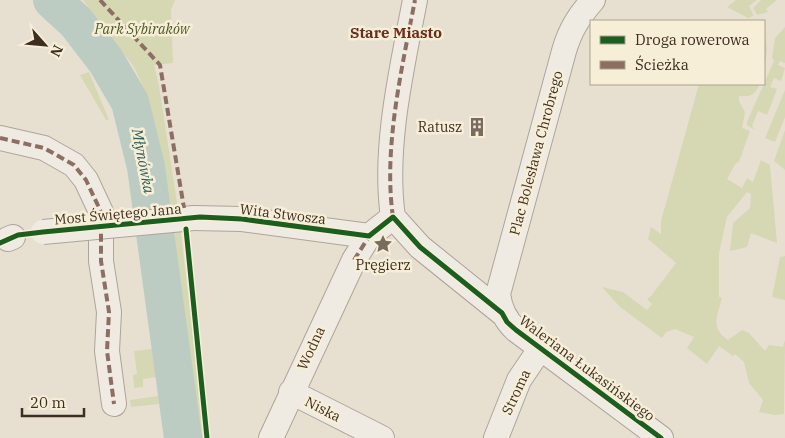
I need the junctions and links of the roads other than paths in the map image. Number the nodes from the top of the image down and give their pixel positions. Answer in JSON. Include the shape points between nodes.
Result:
{"nodes":[{"id":1,"x":415,"y":0,"type":"edge"},
{"id":2,"x":593,"y":0,"type":"edge"},
{"id":3,"x":0,"y":138,"type":"edge"},
{"id":4,"x":393,"y":217,"type":"junction"},
{"id":5,"x":194,"y":218,"type":"joint"},
{"id":6,"x":43,"y":232,"type":"dead end"},
{"id":7,"x":369,"y":236,"type":"junction"},
{"id":8,"x":502,"y":313,"type":"junction"},
{"id":9,"x":540,"y":349,"type":"junction"},
{"id":10,"x":291,"y":392,"type":"junction"},
{"id":11,"x":114,"y":404,"type":"dead end"},
{"id":12,"x":271,"y":438,"type":"edge"},
{"id":13,"x":382,"y":438,"type":"edge"},
{"id":14,"x":496,"y":438,"type":"edge"},
{"id":15,"x":661,"y":438,"type":"edge"}],
"edges":[{"from":1,"to":4,"type":"street","via":[[397,93],[390,184]]},
{"from":2,"to":8,"type":"street","name":"Plac Bolesława Chrobrego","via":[[579,16],[564,50],[498,294]]},
{"from":3,"to":11,"type":"street","via":[[44,148],[74,165],[86,180],[101,212],[101,261],[109,312],[107,351]]},
{"from":4,"to":7,"type":"street"},
{"from":4,"to":8,"type":"street","name":"Waleriana Łukasińskiego","via":[[420,247]]},
{"from":5,"to":6,"type":"street","name":"Most Świętego Jana","bridge":true},
{"from":5,"to":7,"type":"street","name":"Wita Stwosza","via":[[242,219]]},
{"from":7,"to":10,"type":"street","name":"Wodna","via":[[354,260]]},
{"from":8,"to":9,"type":"street","name":"Waleriana Łukasińskiego","via":[[507,322]]},
{"from":9,"to":14,"type":"street","name":"Stroma","via":[[519,380]]},
{"from":9,"to":15,"type":"street","name":"Waleriana Łukasińskiego"},
{"from":10,"to":12,"type":"street","name":"Wodna"},
{"from":10,"to":13,"type":"street","name":"Niska"}]}
